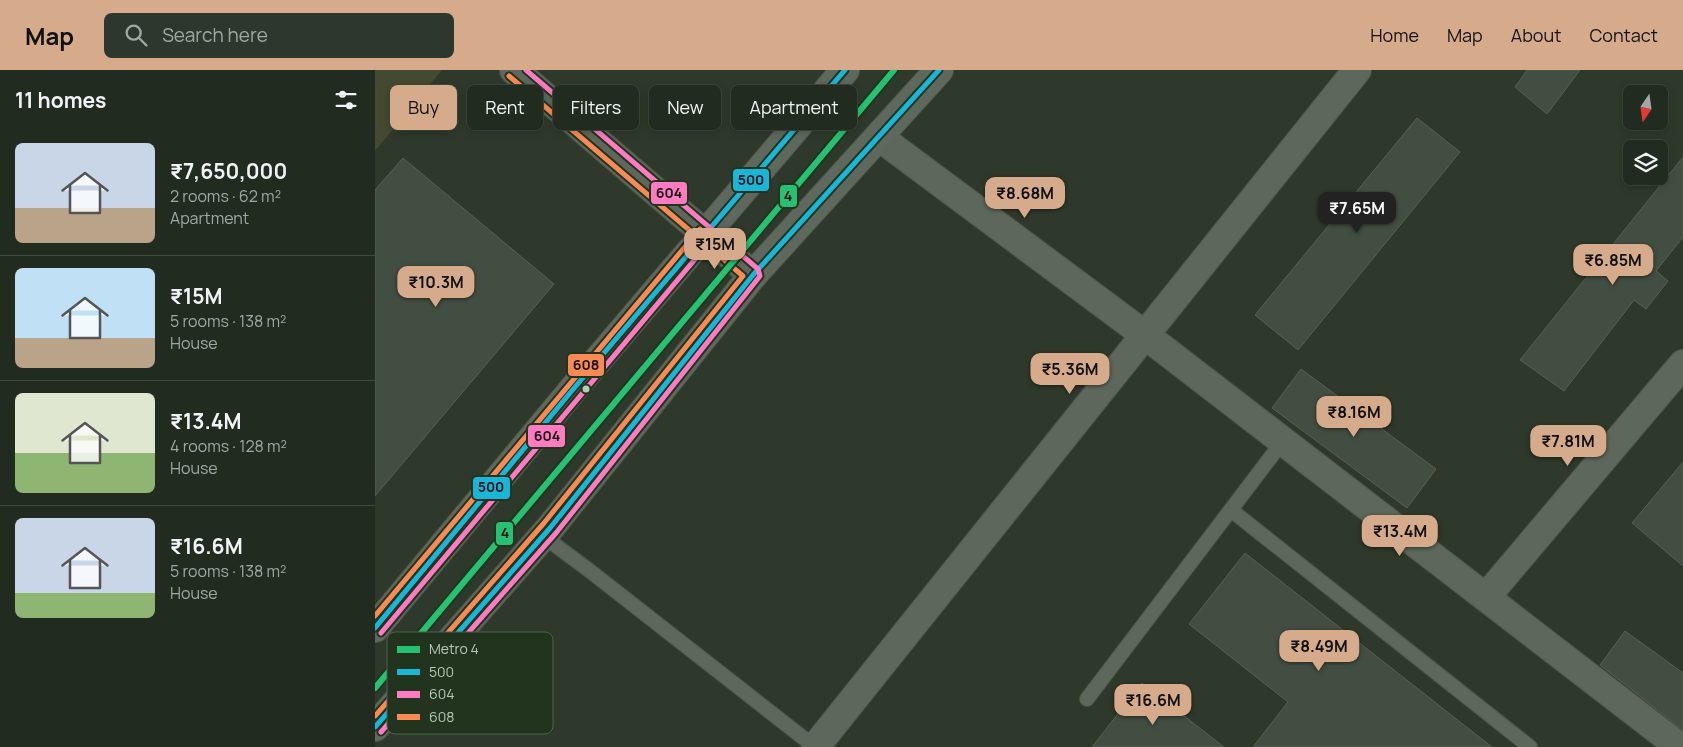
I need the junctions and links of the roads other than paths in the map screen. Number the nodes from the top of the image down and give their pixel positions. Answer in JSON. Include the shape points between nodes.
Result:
{"nodes":[{"id":1,"x":514,"y":70,"type":"edge"},
{"id":2,"x":845,"y":70,"type":"edge"},
{"id":3,"x":939,"y":70,"type":"edge"},
{"id":4,"x":1357,"y":70,"type":"edge"},
{"id":5,"x":879,"y":137,"type":"junction"},
{"id":6,"x":706,"y":234,"type":"junction"},
{"id":7,"x":753,"y":276,"type":"junction"},
{"id":8,"x":1145,"y":334,"type":"junction"},
{"id":9,"x":1683,"y":364,"type":"edge"},
{"id":10,"x":1283,"y":441,"type":"junction"},
{"id":11,"x":1231,"y":510,"type":"junction"},
{"id":12,"x":543,"y":536,"type":"junction"},
{"id":13,"x":1486,"y":597,"type":"junction"},
{"id":14,"x":375,"y":628,"type":"edge"},
{"id":15,"x":459,"y":632,"type":"edge"},
{"id":16,"x":1087,"y":699,"type":"dead end"},
{"id":17,"x":387,"y":713,"type":"edge"},
{"id":18,"x":375,"y":727,"type":"edge"},
{"id":19,"x":816,"y":747,"type":"edge"},
{"id":20,"x":1530,"y":747,"type":"edge"},
{"id":21,"x":1680,"y":747,"type":"edge"}],
"edges":[{"from":1,"to":6,"type":"street"},
{"from":2,"to":6,"type":"main road"},
{"from":3,"to":5,"type":"main road"},
{"from":4,"to":8,"type":"street"},
{"from":5,"to":7,"type":"main road"},
{"from":5,"to":8,"type":"street"},
{"from":6,"to":7,"type":"street"},
{"from":6,"to":14,"type":"main road"},
{"from":7,"to":12,"type":"main road"},
{"from":8,"to":10,"type":"street"},
{"from":8,"to":19,"type":"street"},
{"from":9,"to":13,"type":"street"},
{"from":10,"to":11,"type":"lane"},
{"from":10,"to":13,"type":"street"},
{"from":11,"to":16,"type":"lane"},
{"from":11,"to":20,"type":"lane"},
{"from":12,"to":15,"type":"main road"},
{"from":12,"to":19,"type":"lane"},
{"from":13,"to":21,"type":"street"},
{"from":17,"to":18,"type":"main road"}]}
